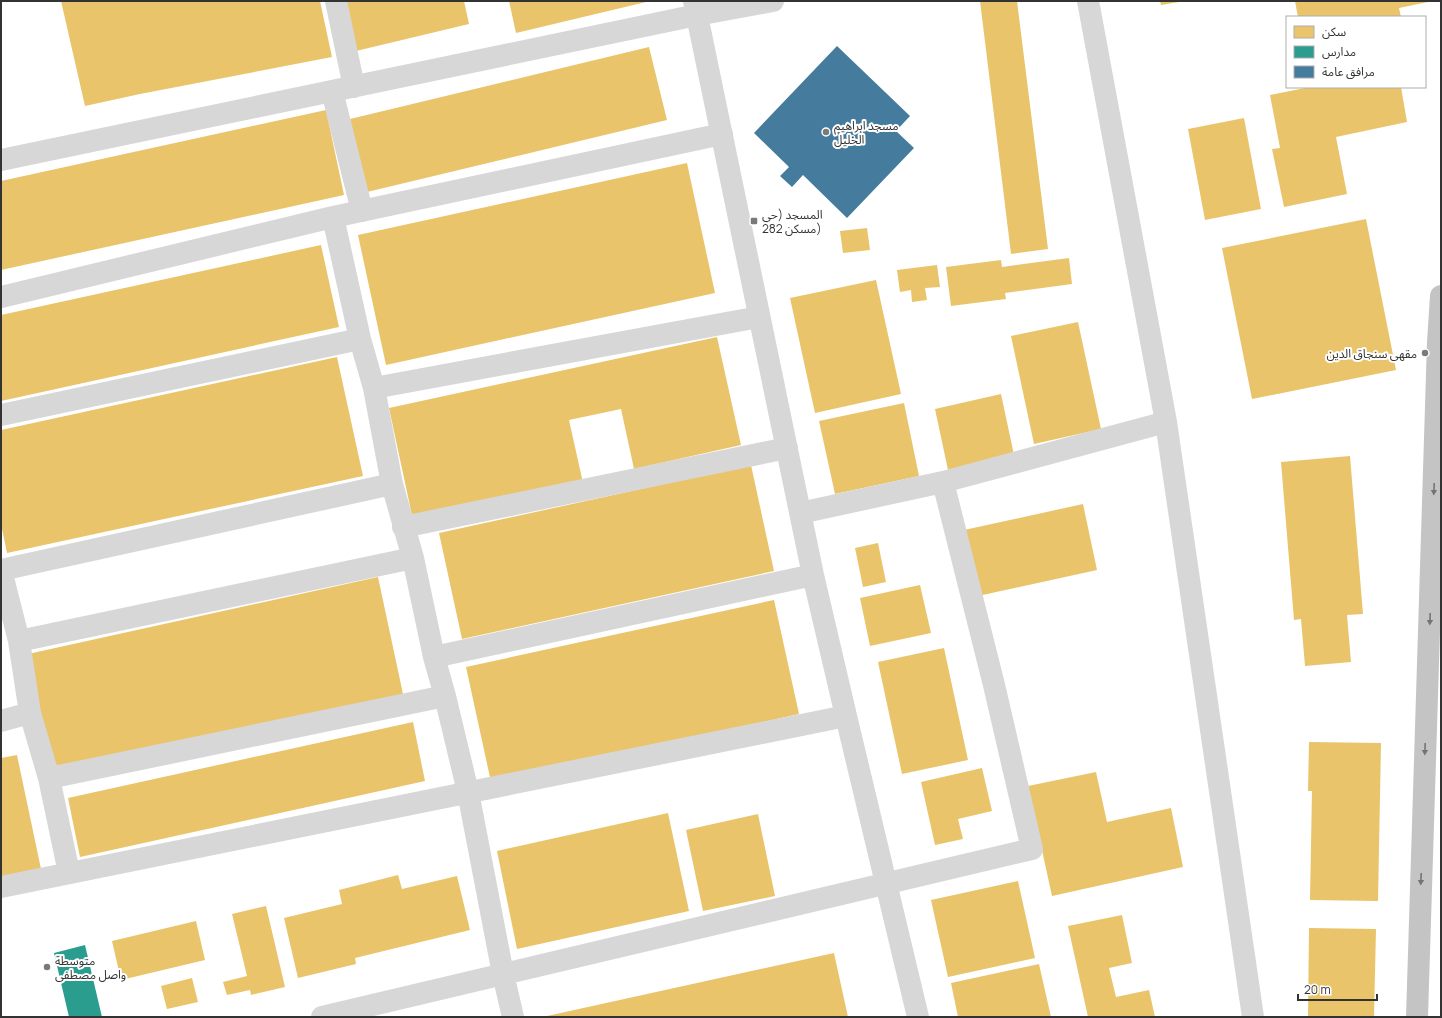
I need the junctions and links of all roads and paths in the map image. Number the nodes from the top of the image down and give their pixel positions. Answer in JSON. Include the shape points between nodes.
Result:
{"nodes":[{"id":1,"x":336,"y":1,"type":"edge"},
{"id":2,"x":773,"y":1,"type":"edge"},
{"id":3,"x":1088,"y":1,"type":"edge"},
{"id":4,"x":696,"y":8,"type":"edge"},
{"id":5,"x":354,"y":87,"type":"junction"},
{"id":6,"x":332,"y":91,"type":"junction"},
{"id":7,"x":722,"y":134,"type":"junction"},
{"id":8,"x":1,"y":160,"type":"edge"},
{"id":9,"x":362,"y":211,"type":"junction"},
{"id":10,"x":333,"y":217,"type":"junction"},
{"id":11,"x":1441,"y":296,"type":"edge"},
{"id":12,"x":1,"y":297,"type":"edge"},
{"id":13,"x":759,"y":317,"type":"junction"},
{"id":14,"x":360,"y":339,"type":"junction"},
{"id":15,"x":374,"y":388,"type":"junction"},
{"id":16,"x":1,"y":415,"type":"edge"},
{"id":17,"x":1166,"y":422,"type":"junction"},
{"id":18,"x":787,"y":448,"type":"junction"},
{"id":19,"x":943,"y":482,"type":"junction"},
{"id":20,"x":392,"y":484,"type":"junction"},
{"id":21,"x":800,"y":513,"type":"junction"},
{"id":22,"x":403,"y":527,"type":"junction"},
{"id":23,"x":413,"y":558,"type":"junction"},
{"id":24,"x":1,"y":570,"type":"edge"},
{"id":25,"x":814,"y":575,"type":"junction"},
{"id":26,"x":19,"y":641,"type":"junction"},
{"id":27,"x":434,"y":657,"type":"junction"},
{"id":28,"x":445,"y":696,"type":"junction"},
{"id":29,"x":30,"y":714,"type":"junction"},
{"id":30,"x":846,"y":716,"type":"junction"},
{"id":31,"x":1,"y":721,"type":"edge"},
{"id":32,"x":49,"y":778,"type":"junction"},
{"id":33,"x":468,"y":792,"type":"junction"},
{"id":34,"x":69,"y":873,"type":"junction"},
{"id":35,"x":886,"y":884,"type":"junction"},
{"id":36,"x":1,"y":887,"type":"edge"},
{"id":37,"x":503,"y":974,"type":"junction"},
{"id":38,"x":322,"y":1017,"type":"edge"},
{"id":39,"x":513,"y":1017,"type":"edge"},
{"id":40,"x":918,"y":1017,"type":"edge"},
{"id":41,"x":1253,"y":1017,"type":"edge"},
{"id":42,"x":1417,"y":1017,"type":"edge"}],
"edges":[{"from":1,"to":5,"type":"street"},
{"from":2,"to":4,"type":"street"},
{"from":3,"to":17,"type":"street"},
{"from":4,"to":5,"type":"street"},
{"from":4,"to":7,"type":"street"},
{"from":5,"to":6,"type":"street"},
{"from":6,"to":8,"type":"street"},
{"from":6,"to":9,"type":"street"},
{"from":7,"to":9,"type":"street"},
{"from":7,"to":13,"type":"street"},
{"from":9,"to":10,"type":"street"},
{"from":10,"to":12,"type":"street"},
{"from":10,"to":14,"type":"street"},
{"from":11,"to":42,"type":"highway","one_way":true},
{"from":13,"to":15,"type":"street"},
{"from":13,"to":18,"type":"street"},
{"from":14,"to":15,"type":"street"},
{"from":14,"to":16,"type":"street"},
{"from":15,"to":20,"type":"street"},
{"from":17,"to":19,"type":"street"},
{"from":17,"to":41,"type":"street"},
{"from":18,"to":21,"type":"street"},
{"from":18,"to":22,"type":"street"},
{"from":19,"to":21,"type":"street"},
{"from":19,"to":35,"type":"street","via":[[1032,849]]},
{"from":20,"to":22,"type":"street"},
{"from":20,"to":24,"type":"street"},
{"from":21,"to":25,"type":"street"},
{"from":22,"to":23,"type":"street"},
{"from":23,"to":26,"type":"street"},
{"from":23,"to":27,"type":"street"},
{"from":24,"to":26,"type":"street"},
{"from":25,"to":27,"type":"street"},
{"from":25,"to":30,"type":"street"},
{"from":26,"to":29,"type":"street"},
{"from":27,"to":28,"type":"street"},
{"from":28,"to":32,"type":"street"},
{"from":28,"to":33,"type":"street"},
{"from":29,"to":31,"type":"street"},
{"from":29,"to":32,"type":"street"},
{"from":30,"to":33,"type":"street"},
{"from":30,"to":35,"type":"street"},
{"from":32,"to":34,"type":"street"},
{"from":33,"to":34,"type":"street"},
{"from":33,"to":37,"type":"street"},
{"from":34,"to":36,"type":"street"},
{"from":35,"to":37,"type":"street"},
{"from":35,"to":40,"type":"street"},
{"from":37,"to":38,"type":"street"},
{"from":37,"to":39,"type":"street"}]}
